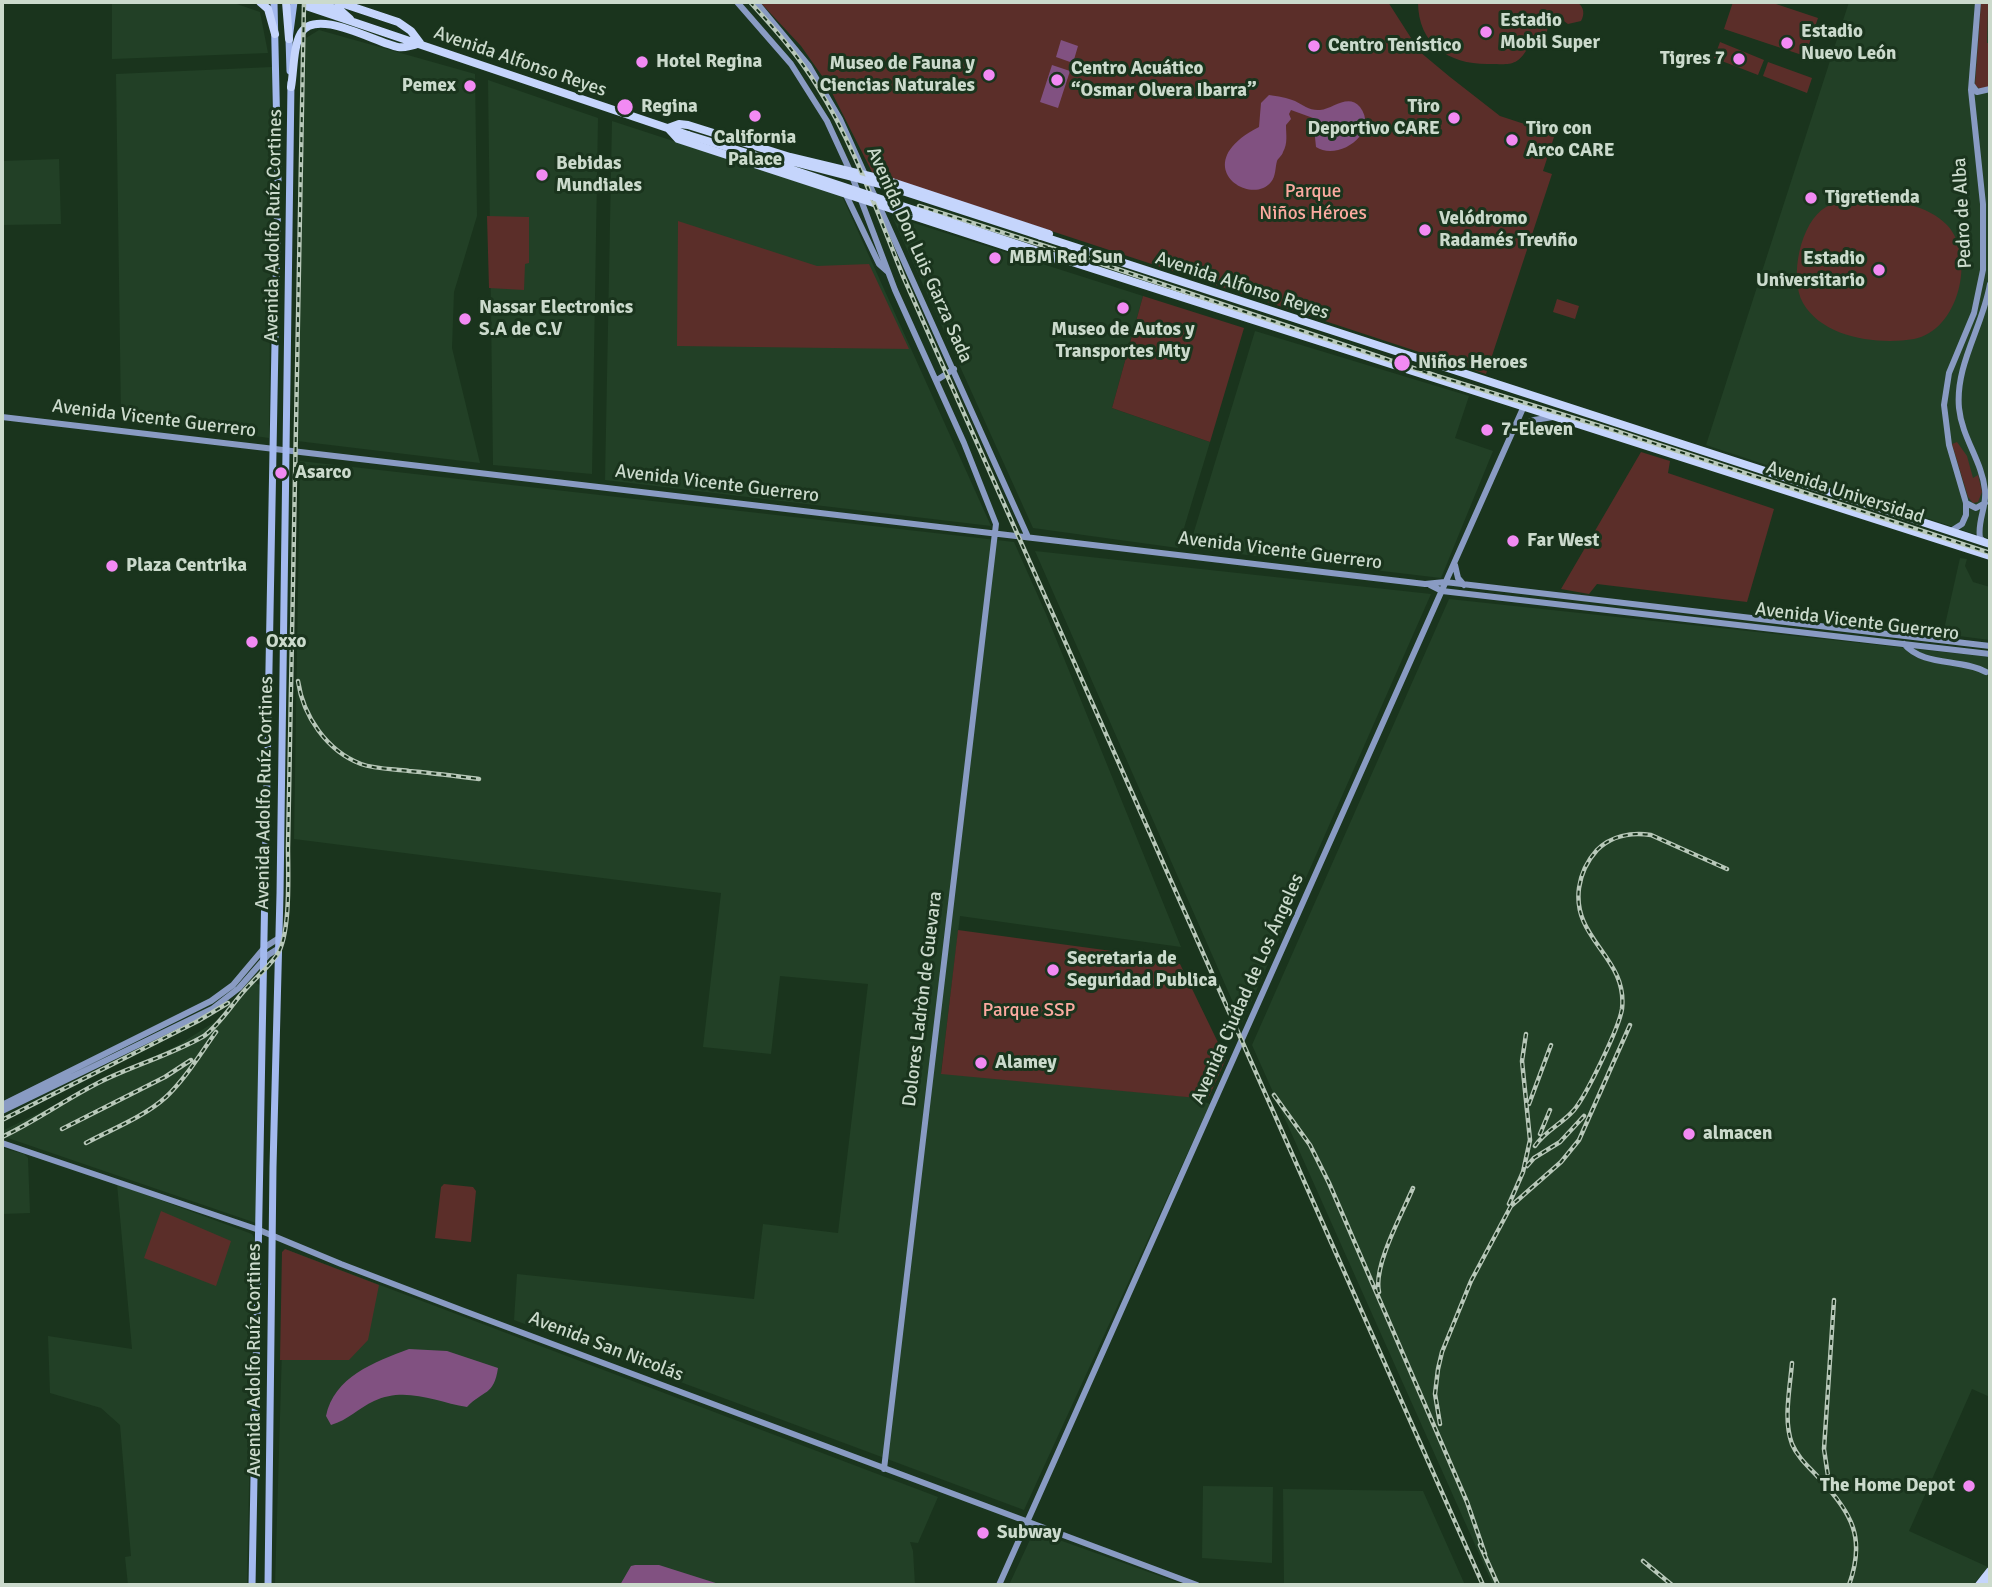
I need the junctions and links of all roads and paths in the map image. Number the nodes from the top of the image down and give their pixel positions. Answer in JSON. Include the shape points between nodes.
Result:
{"nodes":[{"id":1,"x":260,"y":2,"type":"edge"},
{"id":2,"x":274,"y":2,"type":"edge"},
{"id":3,"x":286,"y":2,"type":"edge"},
{"id":4,"x":294,"y":2,"type":"edge"},
{"id":5,"x":316,"y":2,"type":"edge"},
{"id":6,"x":338,"y":2,"type":"edge"},
{"id":7,"x":737,"y":2,"type":"edge"},
{"id":8,"x":756,"y":2,"type":"edge"},
{"id":9,"x":1978,"y":2,"type":"edge"},
{"id":10,"x":306,"y":6,"type":"dead end"},
{"id":11,"x":351,"y":20,"type":"junction"},
{"id":12,"x":275,"y":34,"type":"junction"},
{"id":13,"x":289,"y":39,"type":"junction"},
{"id":14,"x":420,"y":43,"type":"junction"},
{"id":15,"x":1971,"y":84,"type":"junction"},
{"id":16,"x":291,"y":87,"type":"junction"},
{"id":17,"x":1990,"y":89,"type":"edge"},
{"id":18,"x":668,"y":128,"type":"junction"},
{"id":19,"x":764,"y":158,"type":"junction"},
{"id":20,"x":811,"y":162,"type":"junction"},
{"id":21,"x":850,"y":171,"type":"junction"},
{"id":22,"x":865,"y":175,"type":"junction"},
{"id":23,"x":817,"y":184,"type":"junction"},
{"id":24,"x":841,"y":192,"type":"junction"},
{"id":25,"x":858,"y":198,"type":"junction"},
{"id":26,"x":880,"y":205,"type":"junction"},
{"id":27,"x":1112,"y":260,"type":"junction"},
{"id":28,"x":1083,"y":266,"type":"junction"},
{"id":29,"x":888,"y":271,"type":"junction"},
{"id":30,"x":1990,"y":284,"type":"edge"},
{"id":31,"x":1314,"y":326,"type":"junction"},
{"id":32,"x":1331,"y":345,"type":"junction"},
{"id":33,"x":954,"y":369,"type":"junction"},
{"id":34,"x":1948,"y":378,"type":"junction"},
{"id":35,"x":937,"y":380,"type":"junction"},
{"id":36,"x":1960,"y":380,"type":"junction"},
{"id":37,"x":1509,"y":389,"type":"junction"},
{"id":38,"x":1524,"y":406,"type":"junction"},
{"id":39,"x":1536,"y":410,"type":"junction"},
{"id":40,"x":2,"y":417,"type":"edge"},
{"id":41,"x":1557,"y":417,"type":"junction"},
{"id":42,"x":1515,"y":427,"type":"junction"},
{"id":43,"x":274,"y":449,"type":"junction"},
{"id":44,"x":286,"y":450,"type":"junction"},
{"id":45,"x":1709,"y":455,"type":"joint"},
{"id":46,"x":1691,"y":459,"type":"joint"},
{"id":47,"x":1745,"y":477,"type":"junction"},
{"id":48,"x":1787,"y":480,"type":"junction"},
{"id":49,"x":1966,"y":503,"type":"junction"},
{"id":50,"x":1985,"y":503,"type":"junction"},
{"id":51,"x":1949,"y":532,"type":"junction"},
{"id":52,"x":995,"y":533,"type":"junction"},
{"id":53,"x":1028,"y":537,"type":"junction"},
{"id":54,"x":1990,"y":544,"type":"edge"},
{"id":55,"x":1990,"y":556,"type":"edge"},
{"id":56,"x":1455,"y":561,"type":"junction"},
{"id":57,"x":1446,"y":582,"type":"junction"},
{"id":58,"x":1428,"y":584,"type":"junction"},
{"id":59,"x":1464,"y":584,"type":"junction"},
{"id":60,"x":1442,"y":591,"type":"junction"},
{"id":61,"x":1904,"y":644,"type":"junction"},
{"id":62,"x":1990,"y":646,"type":"edge"},
{"id":63,"x":1990,"y":654,"type":"edge"},
{"id":64,"x":1986,"y":672,"type":"dead end"},
{"id":65,"x":279,"y":894,"type":"junction"},
{"id":66,"x":265,"y":896,"type":"junction"},
{"id":67,"x":279,"y":939,"type":"junction"},
{"id":68,"x":265,"y":947,"type":"junction"},
{"id":69,"x":279,"y":948,"type":"junction"},
{"id":70,"x":265,"y":959,"type":"junction"},
{"id":71,"x":262,"y":1030,"type":"junction"},
{"id":72,"x":276,"y":1032,"type":"junction"},
{"id":73,"x":2,"y":1105,"type":"edge"},
{"id":74,"x":2,"y":1111,"type":"edge"},
{"id":75,"x":2,"y":1143,"type":"edge"},
{"id":76,"x":259,"y":1230,"type":"junction"},
{"id":77,"x":272,"y":1235,"type":"junction"},
{"id":78,"x":884,"y":1469,"type":"junction"},
{"id":79,"x":1028,"y":1522,"type":"junction"},
{"id":80,"x":1990,"y":1571,"type":"edge"},
{"id":81,"x":253,"y":1585,"type":"edge"},
{"id":82,"x":268,"y":1585,"type":"edge"},
{"id":83,"x":999,"y":1585,"type":"edge"},
{"id":84,"x":1197,"y":1585,"type":"edge"},
{"id":85,"x":1979,"y":1585,"type":"edge"}],
"edges":[{"from":1,"to":12,"type":"highway","via":[[268,9]]},
{"from":2,"to":12,"type":"main road","name":"Avenida Adolfo Ruíz Cortines"},
{"from":3,"to":13,"type":"highway"},
{"from":4,"to":13,"type":"main road","name":"Avenida Adolfo Ruíz Cortines"},
{"from":5,"to":11,"type":"highway"},
{"from":6,"to":14,"type":"highway","via":[[398,22]]},
{"from":7,"to":21,"type":"street","name":"Avenida Don Luis Garza Sada","via":[[802,79]]},
{"from":8,"to":22,"type":"street","name":"Avenida Don Luis Garza Sada","via":[[819,82]]},
{"from":9,"to":15,"type":"street","name":"Pedro de Alba"},
{"from":10,"to":11,"type":"highway","name":"Avenida Alfonso Reyes"},
{"from":11,"to":14,"type":"highway","name":"Avenida Alfonso Reyes"},
{"from":12,"to":43,"type":"main road","name":"Avenida Adolfo Ruíz Cortines"},
{"from":13,"to":16,"type":"main road","name":"Avenida Adolfo Ruíz Cortines"},
{"from":14,"to":16,"type":"highway","via":[[401,47],[313,23],[299,35]]},
{"from":14,"to":18,"type":"highway","name":"Avenida Alfonso Reyes"},
{"from":15,"to":17,"type":"street","via":[[1977,92]]},
{"from":15,"to":34,"type":"street","name":"Pedro de Alba","via":[[1983,204],[1983,270],[1974,313]]},
{"from":16,"to":44,"type":"main road","name":"Avenida Adolfo Ruíz Cortines"},
{"from":18,"to":19,"type":"highway","name":"Avenida Alfonso Reyes","bridge":true},
{"from":18,"to":20,"type":"highway","via":[[688,125]]},
{"from":18,"to":23,"type":"highway","via":[[678,139]]},
{"from":19,"to":27,"type":"highway","name":"Avenida Alfonso Reyes","bridge":true,"via":[[887,186]]},
{"from":19,"to":28,"type":"highway","name":"Avenida Alfonso Reyes","bridge":true},
{"from":20,"to":21,"type":"highway"},
{"from":20,"to":23,"type":"highway"},
{"from":21,"to":22,"type":"highway"},
{"from":21,"to":24,"type":"highway"},
{"from":21,"to":25,"type":"street","name":"Avenida Don Luis Garza Sada"},
{"from":22,"to":25,"type":"highway"},
{"from":22,"to":26,"type":"street","name":"Avenida Don Luis Garza Sada"},
{"from":22,"to":27,"type":"highway","via":[[1103,252]]},
{"from":23,"to":24,"type":"highway"},
{"from":24,"to":25,"type":"highway"},
{"from":24,"to":29,"type":"street","via":[[878,264]]},
{"from":25,"to":26,"type":"highway"},
{"from":25,"to":29,"type":"street","name":"Avenida Don Luis Garza Sada"},
{"from":26,"to":28,"type":"highway","via":[[1061,264]]},
{"from":26,"to":33,"type":"street","name":"Avenida Don Luis Garza Sada"},
{"from":27,"to":31,"type":"highway","name":"Avenida Alfonso Reyes"},
{"from":28,"to":32,"type":"highway","name":"Avenida Alfonso Reyes"},
{"from":29,"to":35,"type":"street","name":"Avenida Don Luis Garza Sada"},
{"from":30,"to":36,"type":"street","name":"Pedro de Alba"},
{"from":31,"to":32,"type":"highway"},
{"from":31,"to":37,"type":"highway","name":"Avenida Alfonso Reyes"},
{"from":32,"to":38,"type":"highway","name":"Avenida Alfonso Reyes"},
{"from":33,"to":35,"type":"street"},
{"from":33,"to":53,"type":"street","name":"Avenida Don Luis Garza Sada"},
{"from":34,"to":36,"type":"street"},
{"from":34,"to":49,"type":"street","name":"Pedro de Alba","via":[[1945,422]]},
{"from":35,"to":52,"type":"street","name":"Avenida Don Luis Garza Sada","via":[[993,512]]},
{"from":36,"to":50,"type":"street","name":"Pedro de Alba","via":[[1961,420],[1982,471]]},
{"from":37,"to":39,"type":"highway"},
{"from":37,"to":45,"type":"highway","name":"Avenida Alfonso Reyes"},
{"from":38,"to":39,"type":"highway","name":"Avenida Alfonso Reyes"},
{"from":38,"to":42,"type":"street","name":"Avenida Ciudad de Los Ángeles"},
{"from":39,"to":41,"type":"highway","name":"Avenida Alfonso Reyes"},
{"from":40,"to":43,"type":"street","name":"Avenida Vicente Guerrero"},
{"from":41,"to":42,"type":"street"},
{"from":41,"to":46,"type":"highway","name":"Avenida Alfonso Reyes"},
{"from":42,"to":56,"type":"street","name":"Avenida Ciudad de Los Ángeles"},
{"from":43,"to":44,"type":"street","name":"Avenida Vicente Guerrero"},
{"from":43,"to":66,"type":"main road","name":"Avenida Adolfo Ruíz Cortines"},
{"from":44,"to":52,"type":"street","name":"Avenida Vicente Guerrero"},
{"from":44,"to":65,"type":"main road","name":"Avenida Adolfo Ruíz Cortines"},
{"from":45,"to":48,"type":"highway","name":"Avenida Universidad"},
{"from":46,"to":47,"type":"highway","name":"Avenida Universidad"},
{"from":47,"to":48,"type":"highway"},
{"from":47,"to":55,"type":"highway","name":"Avenida Universidad"},
{"from":48,"to":51,"type":"highway","name":"Avenida Universidad"},
{"from":49,"to":50,"type":"street","via":[[1976,508]]},
{"from":49,"to":51,"type":"street","via":[[1962,524]]},
{"from":50,"to":54,"type":"street","name":"Pedro de Alba","via":[[1979,534]]},
{"from":51,"to":54,"type":"highway","name":"Avenida Universidad"},
{"from":52,"to":53,"type":"street","name":"Avenida Vicente Guerrero"},
{"from":52,"to":78,"type":"street","name":"Dolores Ladròn de Guevara"},
{"from":53,"to":58,"type":"street","name":"Avenida Vicente Guerrero"},
{"from":56,"to":57,"type":"street","name":"Avenida Ciudad de Los Ángeles"},
{"from":56,"to":59,"type":"street","via":[[1455,572]]},
{"from":57,"to":58,"type":"street","name":"Avenida Vicente Guerrero"},
{"from":57,"to":59,"type":"street","name":"Avenida Vicente Guerrero"},
{"from":57,"to":60,"type":"street","name":"Avenida Ciudad de Los Ángeles"},
{"from":58,"to":60,"type":"street","name":"Avenida Vicente Guerrero"},
{"from":59,"to":62,"type":"street","name":"Avenida Vicente Guerrero"},
{"from":60,"to":61,"type":"street","name":"Avenida Vicente Guerrero"},
{"from":60,"to":79,"type":"street","name":"Avenida Ciudad de Los Ángeles"},
{"from":61,"to":63,"type":"street","name":"Avenida Vicente Guerrero"},
{"from":61,"to":64,"type":"street","via":[[1917,656],[1968,664]]},
{"from":65,"to":66,"type":"main road","via":[[272,899]]},
{"from":65,"to":67,"type":"main road","name":"Avenida Adolfo Ruíz Cortines"},
{"from":66,"to":68,"type":"main road","name":"Avenida Adolfo Ruíz Cortines"},
{"from":67,"to":68,"type":"street"},
{"from":67,"to":69,"type":"main road","name":"Avenida Adolfo Ruíz Cortines"},
{"from":68,"to":70,"type":"main road","name":"Avenida Adolfo Ruíz Cortines"},
{"from":68,"to":73,"type":"street","via":[[233,985],[211,1001]]},
{"from":69,"to":70,"type":"street"},
{"from":69,"to":72,"type":"main road","name":"Avenida Adolfo Ruíz Cortines"},
{"from":70,"to":71,"type":"main road","name":"Avenida Adolfo Ruíz Cortines"},
{"from":70,"to":74,"type":"street","via":[[212,1009]]},
{"from":71,"to":72,"type":"main road"},
{"from":71,"to":76,"type":"main road","name":"Avenida Adolfo Ruíz Cortines"},
{"from":72,"to":77,"type":"main road","name":"Avenida Adolfo Ruíz Cortines"},
{"from":75,"to":76,"type":"street","name":"Avenida San Nicolás"},
{"from":76,"to":77,"type":"street","name":"Avenida San Nicolás"},
{"from":76,"to":81,"type":"main road","name":"Avenida Adolfo Ruíz Cortines"},
{"from":77,"to":78,"type":"street","name":"Avenida San Nicolás"},
{"from":77,"to":82,"type":"main road","name":"Avenida Adolfo Ruíz Cortines"},
{"from":78,"to":79,"type":"street","name":"Avenida San Nicolás"},
{"from":79,"to":83,"type":"street","name":"Avenida Ciudad de Los Ángeles"},
{"from":79,"to":84,"type":"street","name":"Avenida San Nicolás"},
{"from":80,"to":85,"type":"highway"}]}
